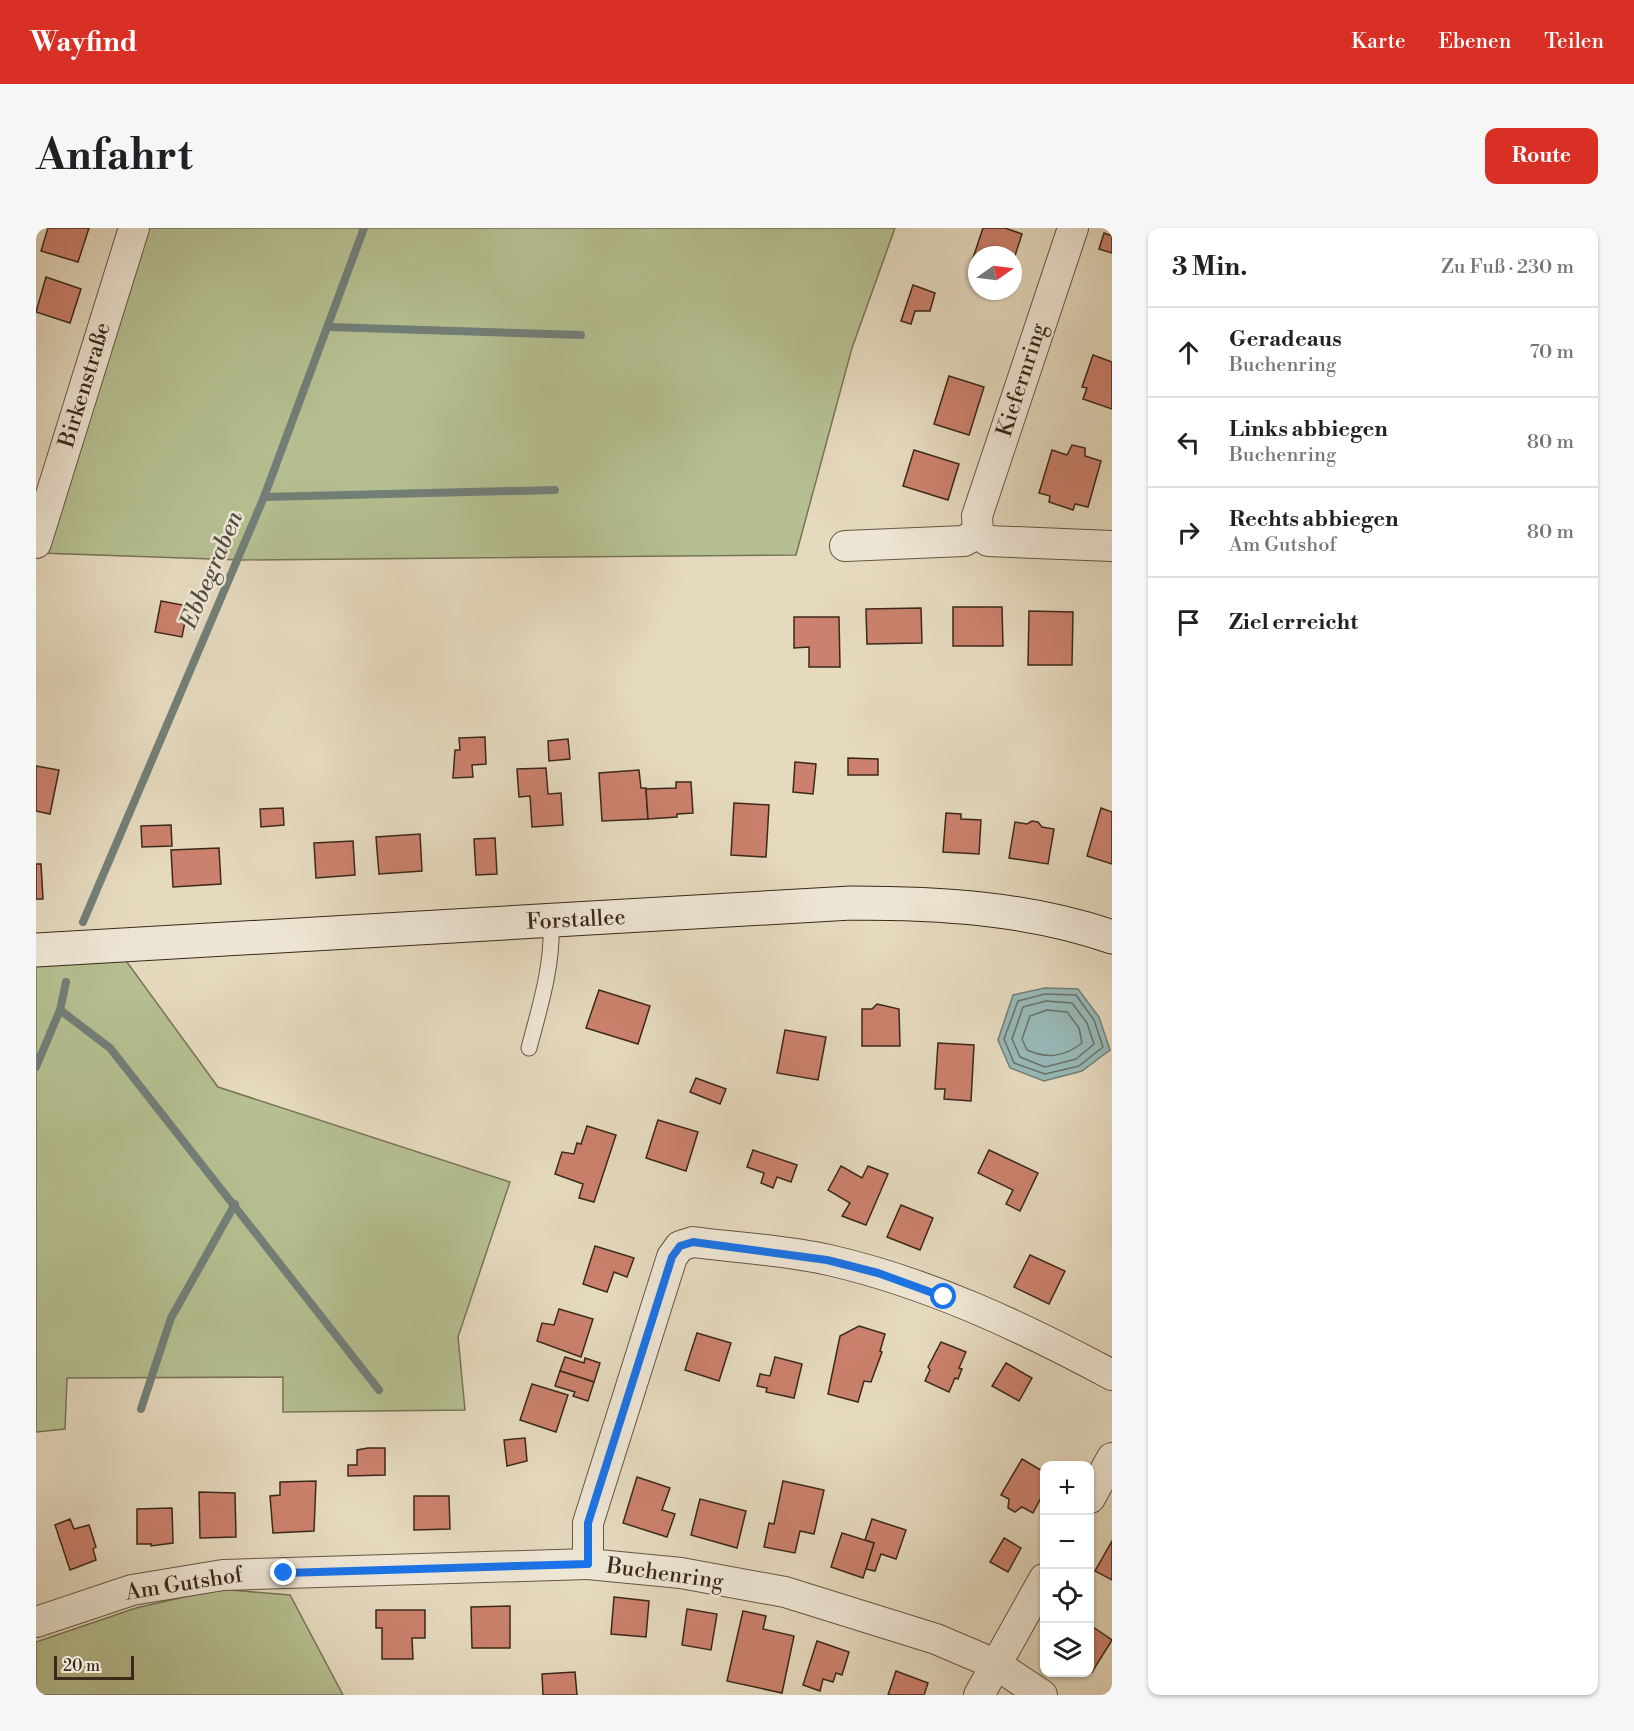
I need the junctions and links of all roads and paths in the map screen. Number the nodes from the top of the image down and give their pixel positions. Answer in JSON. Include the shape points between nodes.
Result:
{"nodes":[{"id":1,"x":134,"y":228,"type":"edge"},
{"id":2,"x":1073,"y":228,"type":"edge"},
{"id":3,"x":978,"y":533,"type":"junction"},
{"id":4,"x":36,"y":543,"type":"edge"},
{"id":5,"x":845,"y":546,"type":"dead end"},
{"id":6,"x":1112,"y":546,"type":"edge"},
{"id":7,"x":551,"y":922,"type":"junction"},
{"id":8,"x":1112,"y":937,"type":"edge"},
{"id":9,"x":36,"y":950,"type":"edge"},
{"id":10,"x":529,"y":1048,"type":"dead end"},
{"id":11,"x":1112,"y":1375,"type":"edge"},
{"id":12,"x":1112,"y":1458,"type":"edge"},
{"id":13,"x":1094,"y":1489,"type":"edge"},
{"id":14,"x":588,"y":1564,"type":"junction"},
{"id":15,"x":1040,"y":1586,"type":"edge"},
{"id":16,"x":36,"y":1622,"type":"edge"},
{"id":17,"x":997,"y":1665,"type":"junction"},
{"id":18,"x":979,"y":1695,"type":"edge"},
{"id":19,"x":1042,"y":1695,"type":"edge"}],
"edges":[{"from":1,"to":4,"type":"street","name":"Birkenstraße"},
{"from":2,"to":3,"type":"street","name":"Kiefernring","via":[[977,516]]},
{"from":3,"to":5,"type":"street","via":[[964,541]]},
{"from":3,"to":6,"type":"street","via":[[988,541]]},
{"from":7,"to":8,"type":"street","name":"Forstallee","via":[[899,903],[1038,917]]},
{"from":7,"to":9,"type":"street","name":"Forstallee"},
{"from":7,"to":10,"type":"lane","via":[[549,971]]},
{"from":11,"to":14,"type":"street","name":"Buchenring","via":[[995,1316],[878,1273],[827,1260],[693,1242],[680,1246],[672,1257],[588,1523]]},
{"from":12,"to":13,"type":"street"},
{"from":14,"to":16,"type":"street","name":"Am Gutshof","via":[[223,1575],[132,1590]]},
{"from":14,"to":17,"type":"street","name":"Buchenring","via":[[681,1574],[785,1592],[936,1639]]},
{"from":15,"to":17,"type":"street"},
{"from":17,"to":18,"type":"street"},
{"from":17,"to":19,"type":"street","name":"Buchenring"}]}
